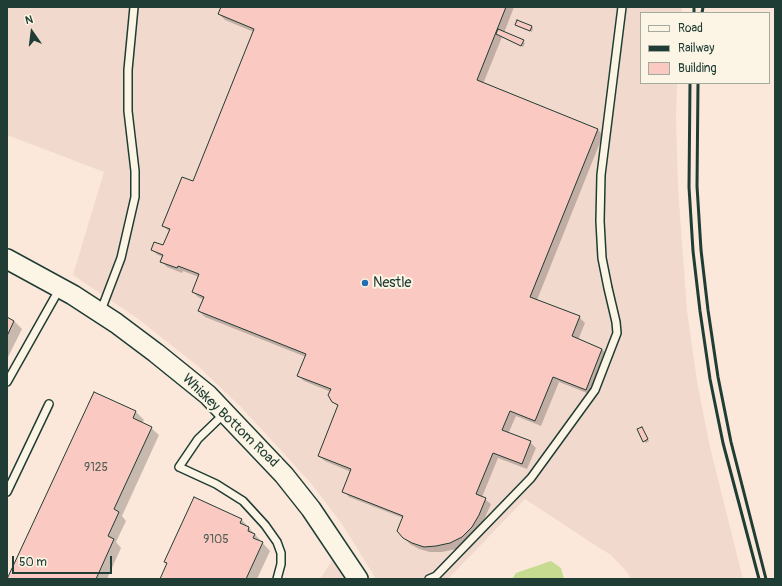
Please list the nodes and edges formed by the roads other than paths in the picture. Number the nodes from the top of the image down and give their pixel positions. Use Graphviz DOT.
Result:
graph roads {
  1 [pos="134,7"];
  2 [pos="622,7"];
  3 [pos="7,259"];
  4 [pos="60,288"];
  5 [pos="100,313"];
  6 [pos="7,382"];
  7 [pos="49,404"];
  8 [pos="225,413"];
  9 [pos="7,492"];
  10 [pos="277,579"];
  11 [pos="358,579"];
  12 [pos="429,579"];
  1 -- 5 [label="lane"];
  2 -- 12 [label="lane"];
  3 -- 4 [label="street, Whiskey Bottom Road"];
  4 -- 5 [label="street, Whiskey Bottom Road"];
  4 -- 6 [label="lane"];
  5 -- 8 [label="street, Whiskey Bottom Road"];
  7 -- 9 [label="lane"];
  8 -- 10 [label="lane"];
  8 -- 11 [label="street, Whiskey Bottom Road"];
}
